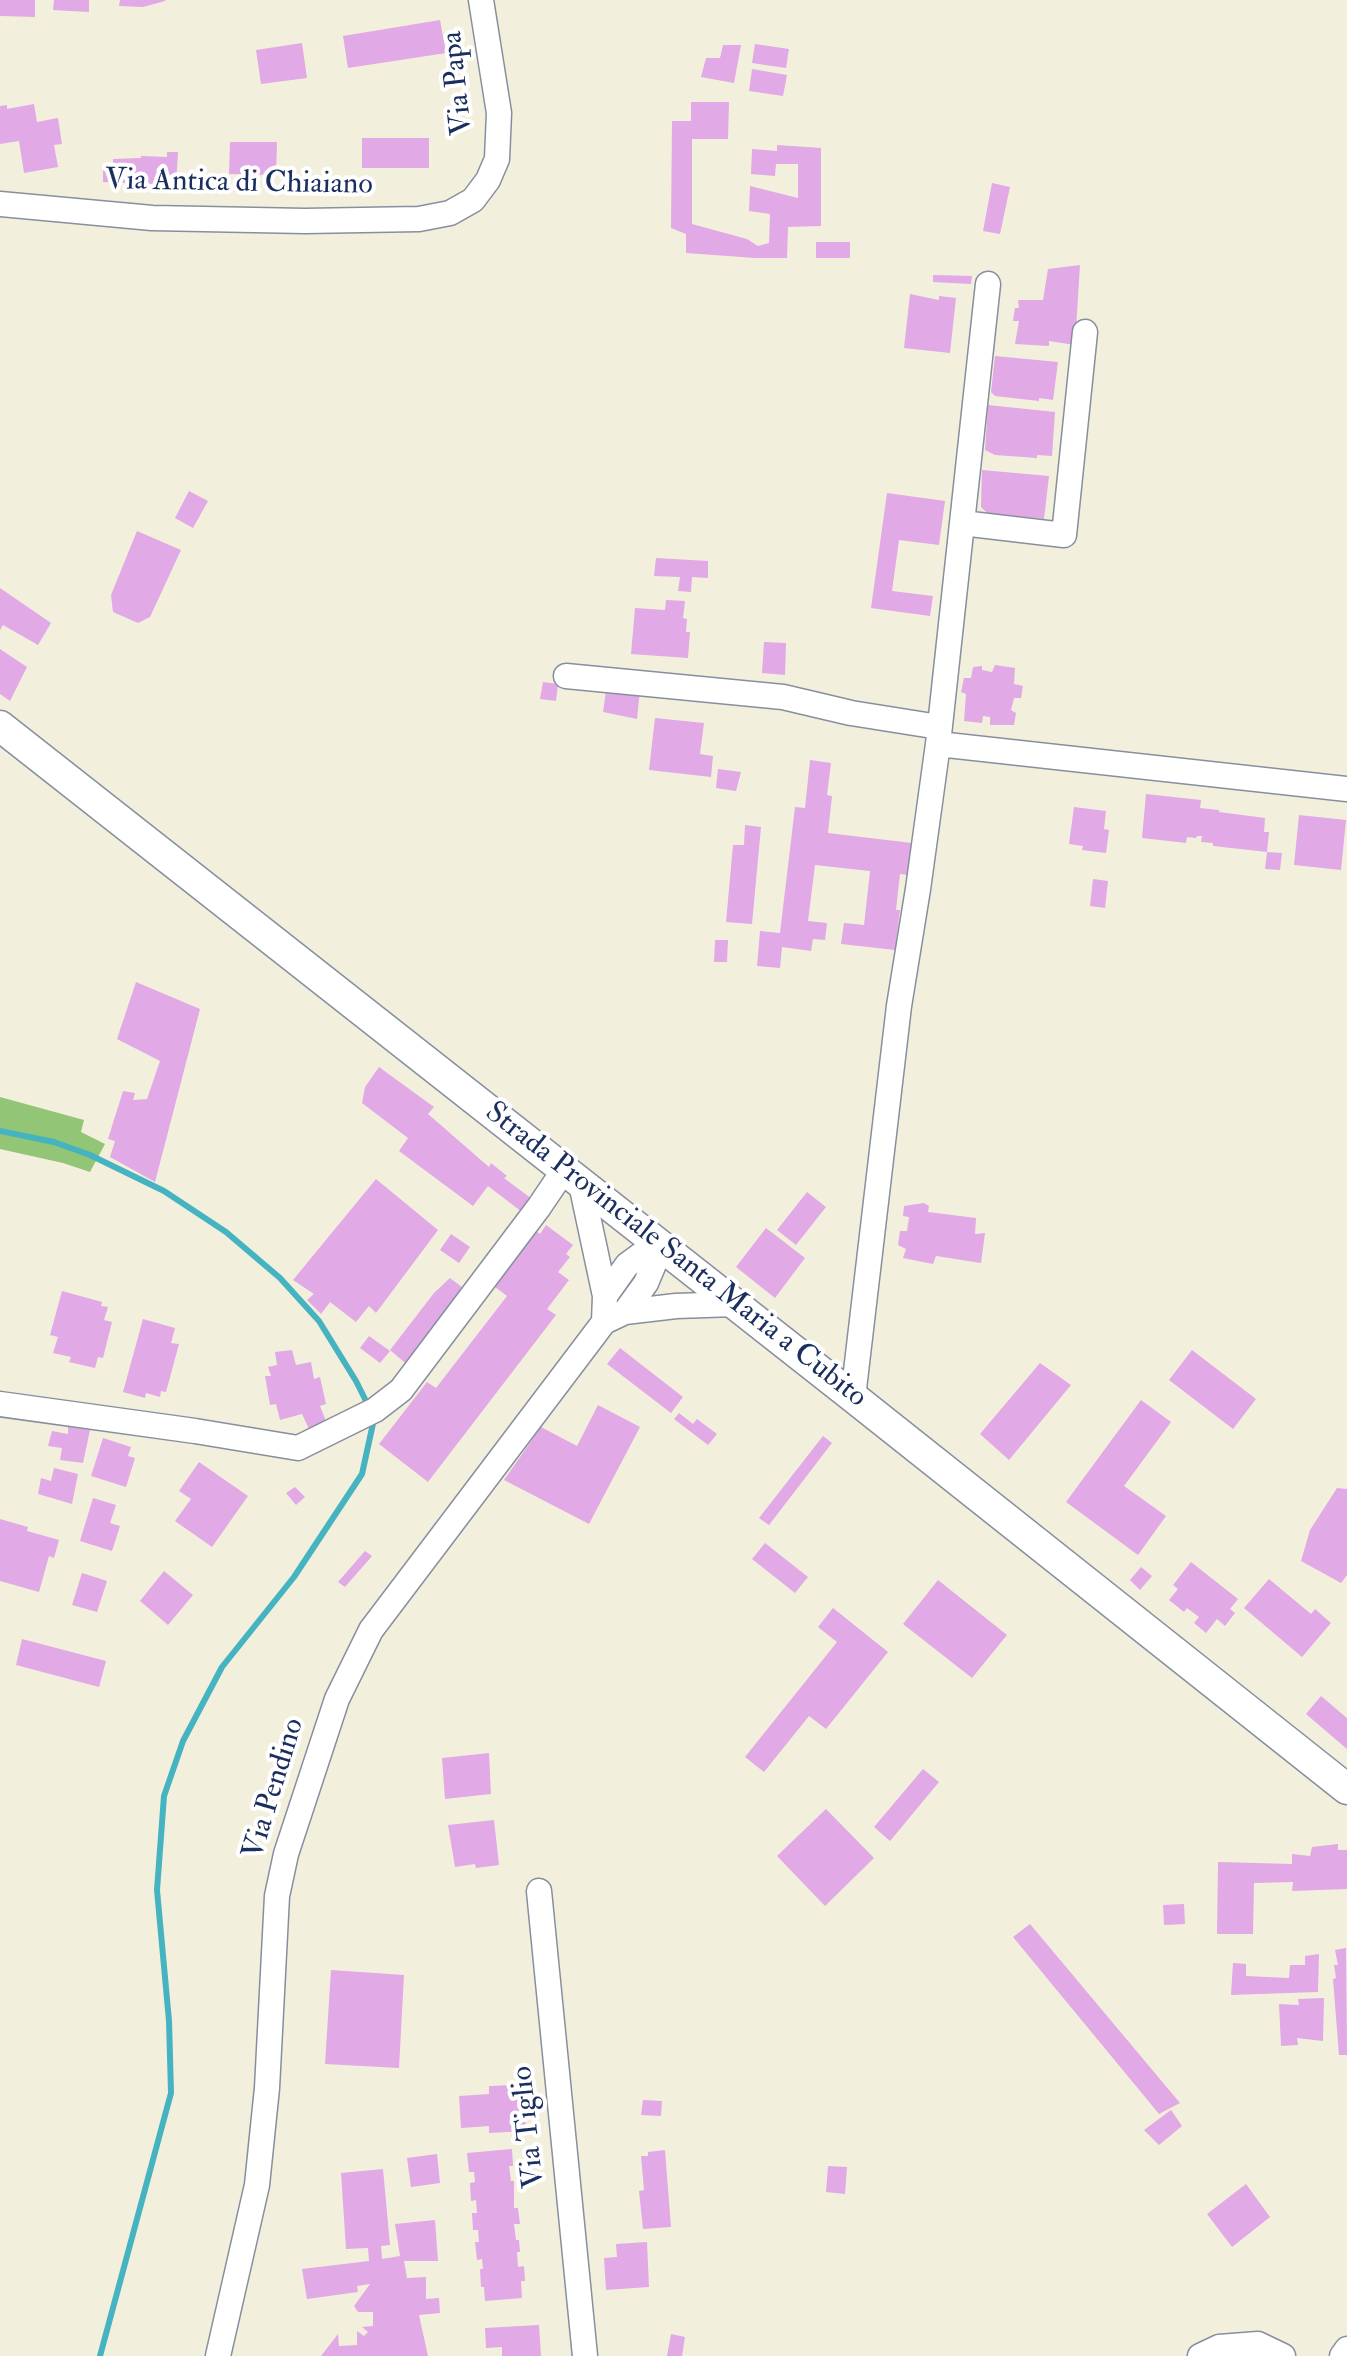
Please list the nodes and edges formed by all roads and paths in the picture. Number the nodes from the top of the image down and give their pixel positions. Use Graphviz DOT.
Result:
graph roads {
  1 [pos="481,0"];
  2 [pos="473,200"];
  3 [pos="0,204"];
  4 [pos="988,284"];
  5 [pos="1085,332"];
  6 [pos="962,523"];
  7 [pos="566,676"];
  8 [pos="0,726"];
  9 [pos="938,735"];
  10 [pos="1347,789"];
  11 [pos="573,1177"];
  12 [pos="657,1243"];
  13 [pos="605,1296"];
  14 [pos="735,1304"];
  15 [pos="614,1317"];
  16 [pos="853,1397"];
  17 [pos="0,1404"];
  18 [pos="1347,1789"];
  19 [pos="539,1891"];
  20 [pos="1347,2349"];
  21 [pos="218,2356"];
  22 [pos="585,2356"];
  23 [pos="1200,2356"];
  24 [pos="1283,2356"];
  25 [pos="1342,2356"];
  1 -- 2 [label="street, Via Papa"];
  2 -- 3 [label="street, Via Antica di Chiaiano"];
  4 -- 6 [label="street"];
  5 -- 6 [label="street"];
  6 -- 9 [label="street"];
  7 -- 9 [label="street"];
  8 -- 11 [label="main road, Strada Provinciale Santa Maria a Cubito"];
  9 -- 10 [label="street"];
  9 -- 16 [label="street"];
  11 -- 12 [label="main road, Strada Provinciale Santa Maria a Cubito"];
  11 -- 13 [label="street"];
  11 -- 17 [label="street"];
  12 -- 13 [label="street"];
  12 -- 14 [label="main road, Strada Provinciale Santa Maria a Cubito"];
  12 -- 15 [label="street, Via Pendino"];
  13 -- 15 [label="street"];
  14 -- 15 [label="street"];
  14 -- 16 [label="main road, Strada Provinciale Santa Maria a Cubito"];
  15 -- 21 [label="street, Via Pendino"];
  16 -- 18 [label="main road, Strada Provinciale Santa Maria a Cubito"];
  19 -- 22 [label="street, Via Tiglio"];
  20 -- 25 [label="street"];
  23 -- 24 [label="street"];
}
